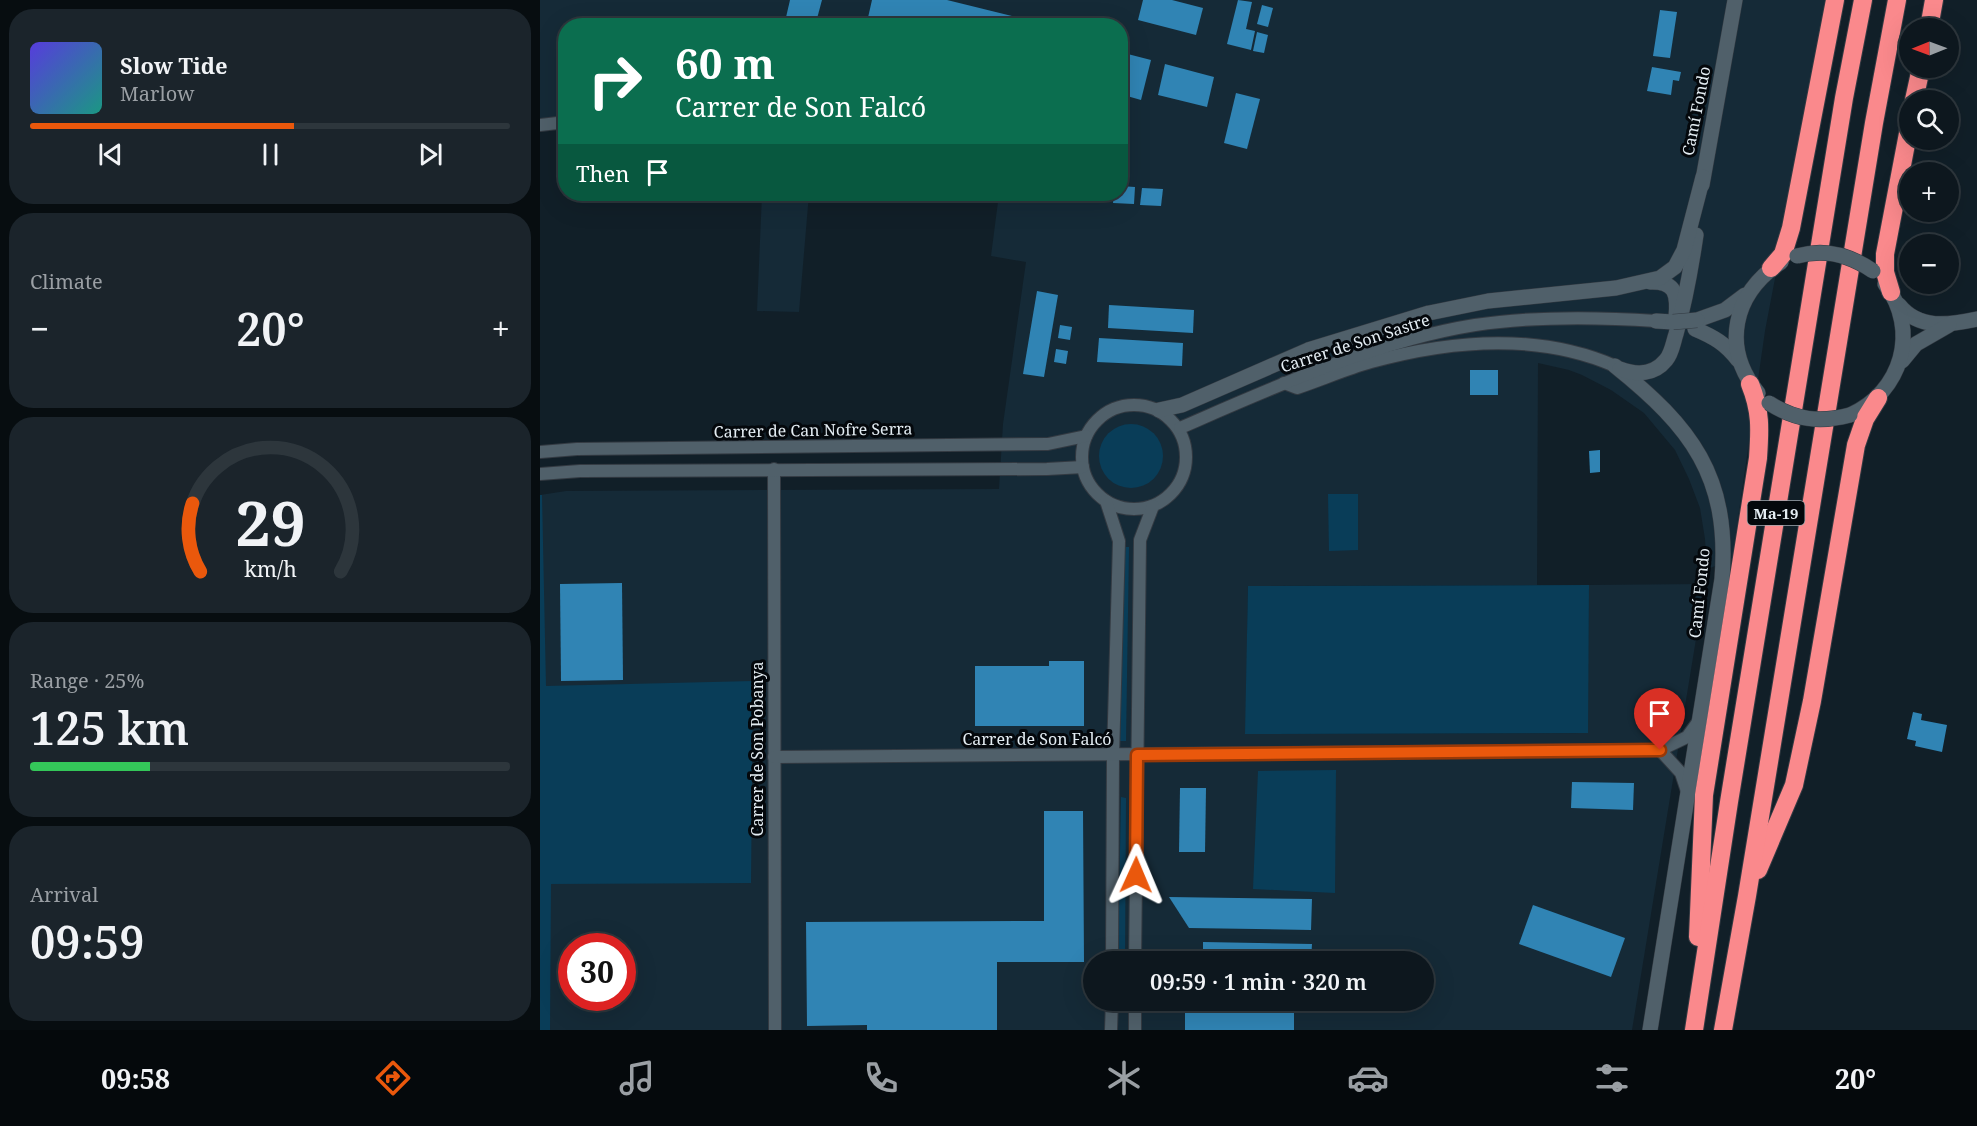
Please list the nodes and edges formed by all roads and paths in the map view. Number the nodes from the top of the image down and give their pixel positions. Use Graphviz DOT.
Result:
graph roads {
  1 [pos="1735,0"];
  2 [pos="1835,0"];
  3 [pos="1863,0"];
  4 [pos="1897,0"];
  5 [pos="1934,0"];
  6 [pos="1931,18"];
  7 [pos="558,123"];
  8 [pos="540,125"];
  9 [pos="1905,150"];
  10 [pos="1702,177"];
  11 [pos="1771,268"];
  12 [pos="1650,282"];
  13 [pos="1748,294"];
  14 [pos="1894,296"];
  15 [pos="1977,319"];
  16 [pos="1656,321"];
  17 [pos="1696,324"];
  18 [pos="1950,325"];
  19 [pos="1674,330"];
  20 [pos="1741,363"];
  21 [pos="1615,366"];
  22 [pos="1899,366"];
  23 [pos="1284,383"];
  24 [pos="1750,384"];
  25 [pos="1878,398"];
  26 [pos="1159,410"];
  27 [pos="1179,428"];
  28 [pos="1086,436"];
  29 [pos="540,452"];
  30 [pos="1083,468"];
  31 [pos="774,469"];
  32 [pos="540,474"];
  33 [pos="1106,501"];
  34 [pos="1153,506"];
  35 [pos="1701,715"];
  36 [pos="1660,750"];
  37 [pos="1137,755"];
  38 [pos="1113,756"];
  39 [pos="774,757"];
  40 [pos="1687,797"];
  41 [pos="1747,896"];
  42 [pos="1112,951"];
  43 [pos="1136,951"];
  44 [pos="1112,1011"];
  45 [pos="1135,1011"];
  46 [pos="1694,1028"];
  47 [pos="775,1030"];
  48 [pos="1111,1030"];
  49 [pos="1135,1030"];
  50 [pos="1650,1030"];
  51 [pos="1723,1030"];
  1 -- 10 [label="street, Camí Fondo"];
  2 -- 11 [label="highway"];
  3 -- 46 [label="highway, Ma-19"];
  4 -- 41 [label="highway, Ma-19"];
  5 -- 6 [label="highway"];
  7 -- 8 [label="street"];
  9 -- 14 [label="highway"];
  10 -- 12 [label="street"];
  10 -- 19 [label="street, Camí Fondo"];
  11 -- 13 [label="street"];
  11 -- 14 [label="street, bridge"];
  12 -- 19 [label="street"];
  12 -- 26 [label="street"];
  13 -- 17 [label="street"];
  13 -- 20 [label="street"];
  14 -- 18 [label="street"];
  14 -- 22 [label="street"];
  15 -- 18 [label="street"];
  16 -- 19 [label="street"];
  16 -- 23 [label="street, Carrer de Son Sastre"];
  17 -- 19 [label="street, bridge"];
  17 -- 20 [label="street"];
  18 -- 22 [label="street"];
  19 -- 21 [label="street, Camí Fondo"];
  20 -- 24 [label="street"];
  21 -- 23 [label="street"];
  21 -- 35 [label="street, Camí Fondo"];
  22 -- 25 [label="street"];
  23 -- 27 [label="street, Carrer de Son Sastre"];
  24 -- 25 [label="street, bridge"];
  24 -- 46 [label="highway"];
  25 -- 41 [label="highway"];
  26 -- 27 [label="street"];
  26 -- 28 [label="street"];
  27 -- 34 [label="street"];
  28 -- 29 [label="street, Carrer de Can Nofre Serra"];
  28 -- 30 [label="street"];
  30 -- 31 [label="street"];
  30 -- 33 [label="street"];
  31 -- 32 [label="street"];
  31 -- 39 [label="street, Carrer de Son Pobanya"];
  33 -- 34 [label="street"];
  33 -- 38 [label="street"];
  34 -- 37 [label="street"];
  35 -- 36 [label="street"];
  35 -- 40 [label="street, Camí Fondo"];
  36 -- 37 [label="street, Carrer de Son Falcó"];
  36 -- 40 [label="street"];
  37 -- 38 [label="street, Carrer de Son Falcó"];
  37 -- 43 [label="street"];
  38 -- 39 [label="street, Carrer de Son Falcó"];
  38 -- 42 [label="street"];
  39 -- 47 [label="street, Carrer de Son Pobanya"];
  40 -- 50 [label="street, Camí Fondo"];
  41 -- 51 [label="highway, Ma-19"];
  44 -- 48 [label="street"];
  45 -- 49 [label="street"];
}
